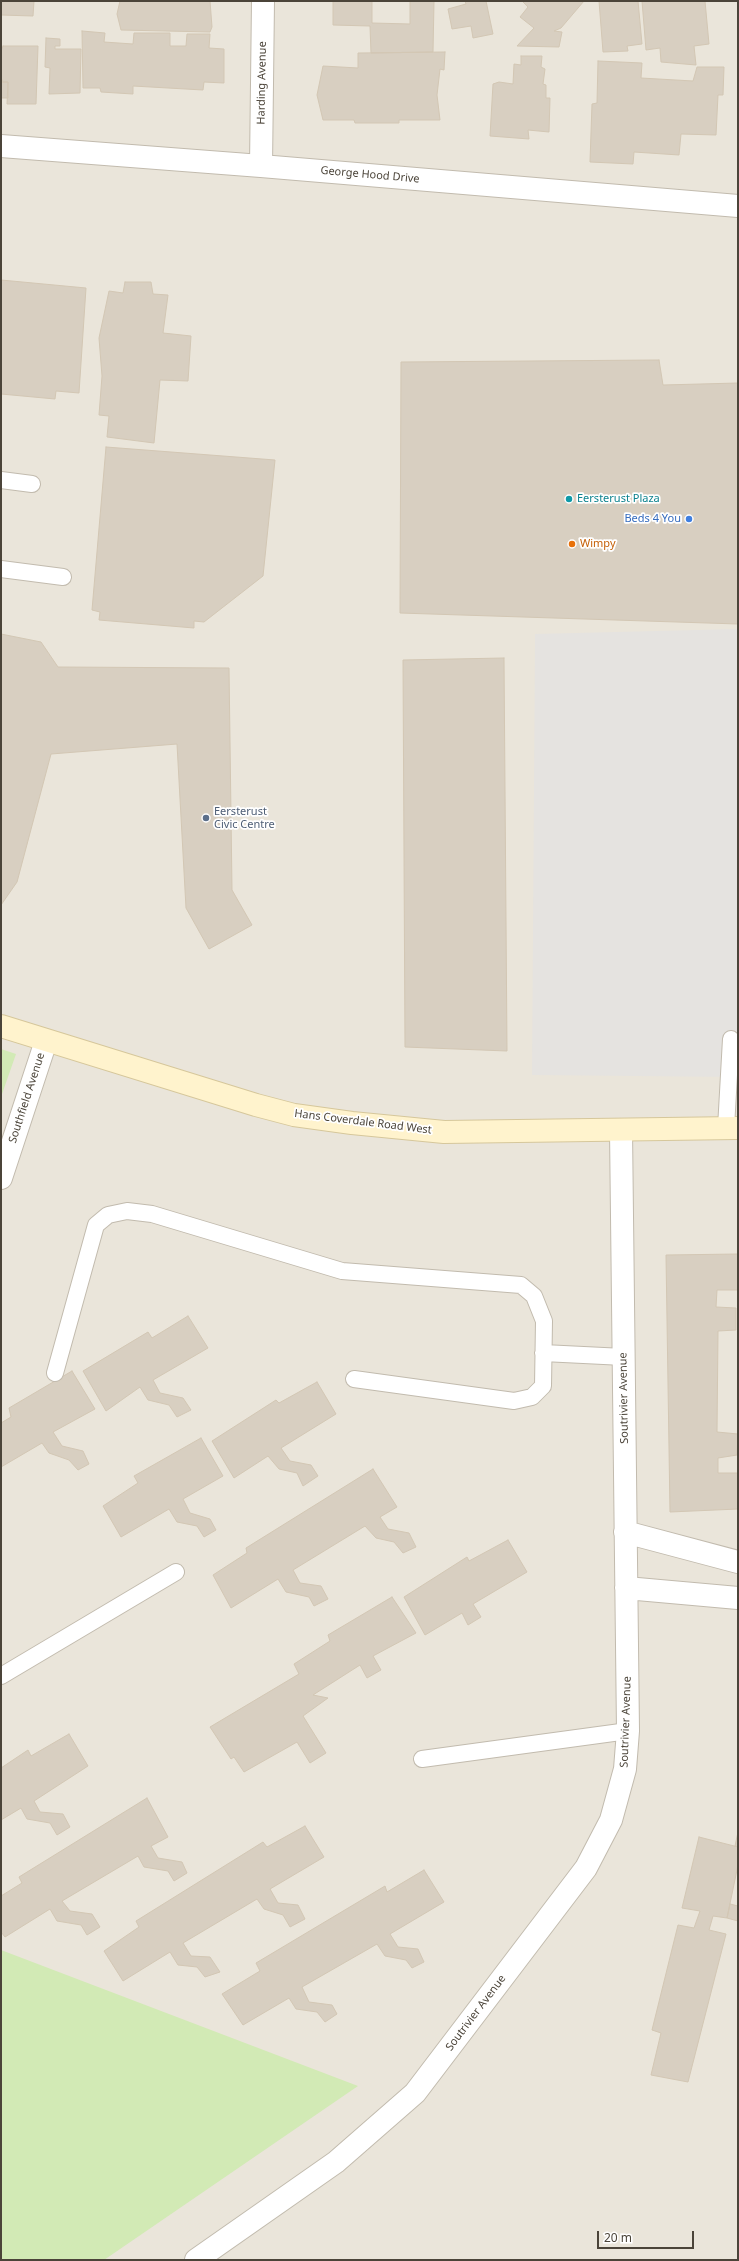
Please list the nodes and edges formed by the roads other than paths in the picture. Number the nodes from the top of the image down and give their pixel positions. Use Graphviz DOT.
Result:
graph roads {
  1 [pos="263,1"];
  2 [pos="1,146"];
  3 [pos="261,166"];
  4 [pos="738,206"];
  5 [pos="1,480"];
  6 [pos="32,484"];
  7 [pos="1,569"];
  8 [pos="63,577"];
  9 [pos="1,1026"];
  10 [pos="731,1039"];
  11 [pos="46,1041"];
  12 [pos="732,1128"];
  13 [pos="621,1130"];
  14 [pos="1,1178"];
  15 [pos="543,1353"];
  16 [pos="624,1357"];
  17 [pos="55,1373"];
  18 [pos="354,1379"];
  19 [pos="625,1532"];
  20 [pos="738,1562"];
  21 [pos="176,1572"];
  22 [pos="626,1588"];
  23 [pos="738,1598"];
  24 [pos="1,1676"];
  25 [pos="628,1731"];
  26 [pos="422,1759"];
  27 [pos="196,2260"];
  1 -- 3 [label="street, Harding Avenue"];
  2 -- 3 [label="street, George Hood Drive"];
  3 -- 4 [label="street, George Hood Drive"];
  5 -- 6 [label="lane"];
  7 -- 8 [label="lane"];
  9 -- 11 [label="street, Hans Coverdale Road West"];
  10 -- 12 [label="lane"];
  11 -- 13 [label="street, Hans Coverdale Road West"];
  11 -- 14 [label="street, Southfield Avenue"];
  12 -- 13 [label="street, Hans Coverdale Road West"];
  13 -- 16 [label="street, Soutrivier Avenue"];
  15 -- 16 [label="lane"];
  15 -- 17 [label="lane"];
  15 -- 18 [label="lane"];
  16 -- 19 [label="street, Soutrivier Avenue"];
  19 -- 20 [label="street"];
  19 -- 22 [label="street, Soutrivier Avenue"];
  21 -- 24 [label="lane"];
  22 -- 23 [label="street"];
  22 -- 25 [label="street, Soutrivier Avenue"];
  25 -- 26 [label="lane"];
  25 -- 27 [label="street, Soutrivier Avenue"];
}
